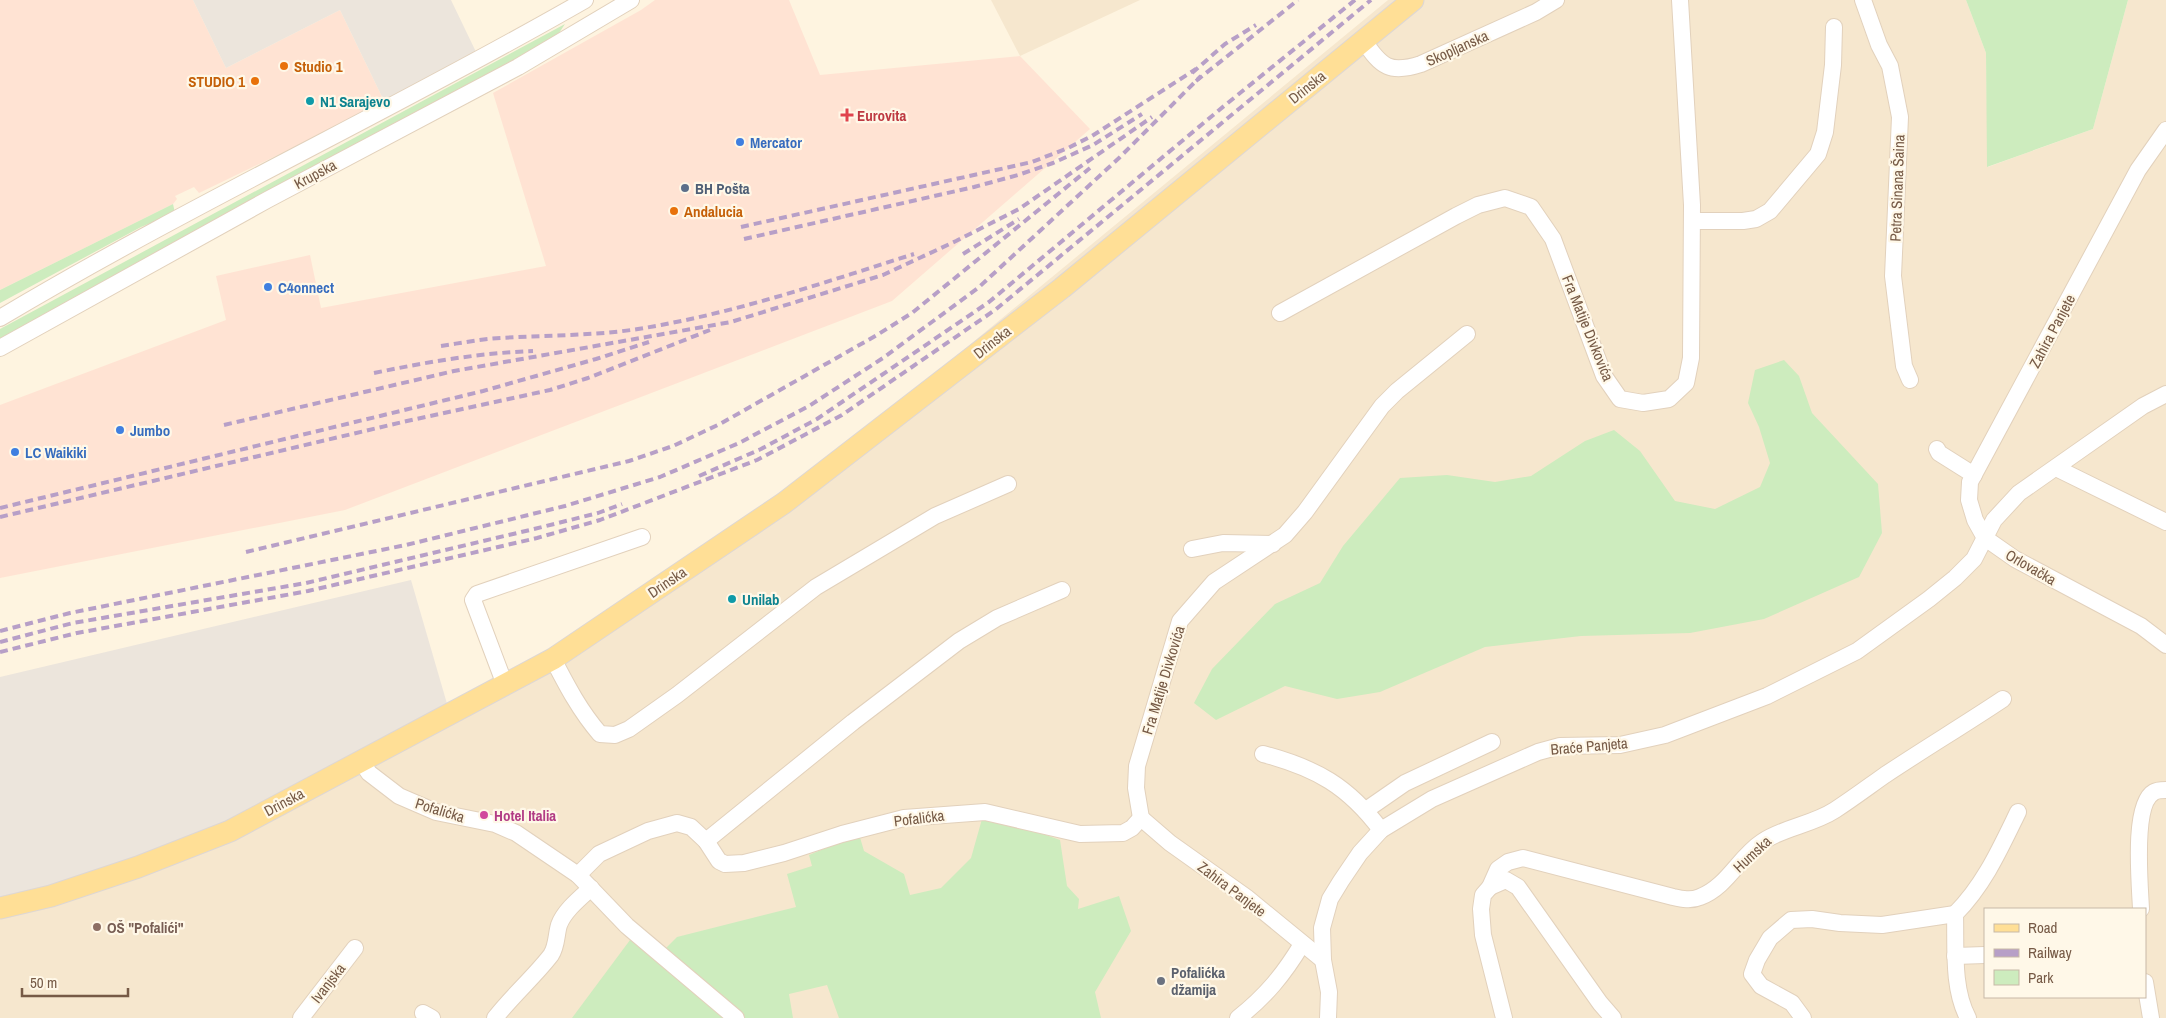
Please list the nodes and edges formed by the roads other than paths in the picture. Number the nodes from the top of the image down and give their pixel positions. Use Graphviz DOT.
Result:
graph roads {
  1 [pos="584,0"];
  2 [pos="631,0"];
  3 [pos="1413,0"];
  4 [pos="1556,0"];
  5 [pos="1680,0"];
  6 [pos="1863,0"];
  7 [pos="1834,27"];
  8 [pos="1364,41"];
  9 [pos="2166,130"];
  10 [pos="1692,222"];
  11 [pos="1280,313"];
  12 [pos="0,318"];
  13 [pos="1467,334"];
  14 [pos="0,348"];
  15 [pos="1910,380"];
  16 [pos="2165,396"];
  17 [pos="1937,449"];
  18 [pos="2056,468"];
  19 [pos="1974,475"];
  20 [pos="1008,484"];
  21 [pos="2166,522"];
  22 [pos="642,537"];
  23 [pos="1985,538"];
  24 [pos="1273,544"];
  25 [pos="1192,549"];
  26 [pos="1062,590"];
  27 [pos="2166,645"];
  28 [pos="553,659"];
  29 [pos="505,685"];
  30 [pos="2003,699"];
  31 [pos="1492,742"];
  32 [pos="1263,754"];
  33 [pos="361,761"];
  34 [pos="2166,790"];
  35 [pos="1366,810"];
  36 [pos="2018,812"];
  37 [pos="1141,818"];
  38 [pos="1381,830"];
  39 [pos="706,841"];
  40 [pos="578,875"];
  41 [pos="1490,887"];
  42 [pos="591,888"];
  43 [pos="0,908"];
  44 [pos="2141,908"];
  45 [pos="1955,914"];
  46 [pos="1302,944"];
  47 [pos="355,948"];
  48 [pos="1984,955"];
  49 [pos="1955,956"];
  50 [pos="1323,960"];
  51 [pos="2146,988"];
  52 [pos="301,1018"];
  53 [pos="495,1018"];
  54 [pos="736,1018"];
  55 [pos="1238,1018"];
  56 [pos="1328,1018"];
  57 [pos="1504,1018"];
  58 [pos="1613,1018"];
  59 [pos="1803,1018"];
  60 [pos="1968,1018"];
  61 [pos="2151,1018"];
  1 -- 12 [label="street, Krupska"];
  2 -- 14 [label="street, Krupska"];
  3 -- 8 [label="main road, Drinska"];
  4 -- 8 [label="street, Skopljanska"];
  5 -- 10 [label="street, Fra Matije Divkovića"];
  6 -- 15 [label="street, Petra Sinana Šaina"];
  7 -- 10 [label="street"];
  8 -- 28 [label="main road, Drinska"];
  9 -- 19 [label="street, Zahira Panjete"];
  10 -- 11 [label="street, Fra Matije Divkovića"];
  13 -- 24 [label="street, Fra Matije Divkovića"];
  16 -- 18 [label="street"];
  17 -- 19 [label="street"];
  18 -- 21 [label="street"];
  18 -- 23 [label="street"];
  19 -- 23 [label="street, Zahira Panjete"];
  20 -- 28 [label="street"];
  22 -- 29 [label="street"];
  23 -- 27 [label="street, Orlovačka"];
  23 -- 38 [label="street, Braće Panjeta"];
  24 -- 25 [label="street"];
  24 -- 37 [label="street, Fra Matije Divkovića"];
  26 -- 39 [label="street"];
  28 -- 29 [label="main road, Drinska"];
  29 -- 33 [label="main road, Drinska"];
  30 -- 41 [label="street, Humska"];
  31 -- 35 [label="street"];
  32 -- 35 [label="street"];
  33 -- 40 [label="street, Pofalićka"];
  33 -- 43 [label="main road, Drinska"];
  34 -- 44 [label="street"];
  35 -- 38 [label="street"];
  36 -- 45 [label="street"];
  37 -- 39 [label="street, Pofalićka"];
  37 -- 46 [label="street, Zahira Panjete"];
  38 -- 50 [label="street"];
  39 -- 40 [label="street, Pofalićka"];
  40 -- 42 [label="street, Pofalićka"];
  41 -- 57 [label="street, Humska"];
  41 -- 58 [label="street"];
  42 -- 53 [label="street"];
  42 -- 54 [label="street, Pofalićka"];
  45 -- 49 [label="street"];
  45 -- 59 [label="street"];
  46 -- 50 [label="street, Zahira Panjete"];
  46 -- 55 [label="street"];
  47 -- 52 [label="street, Ivanjska"];
  48 -- 49 [label="street"];
  49 -- 60 [label="street"];
  50 -- 56 [label="street"];
  51 -- 61 [label="street"];
}
